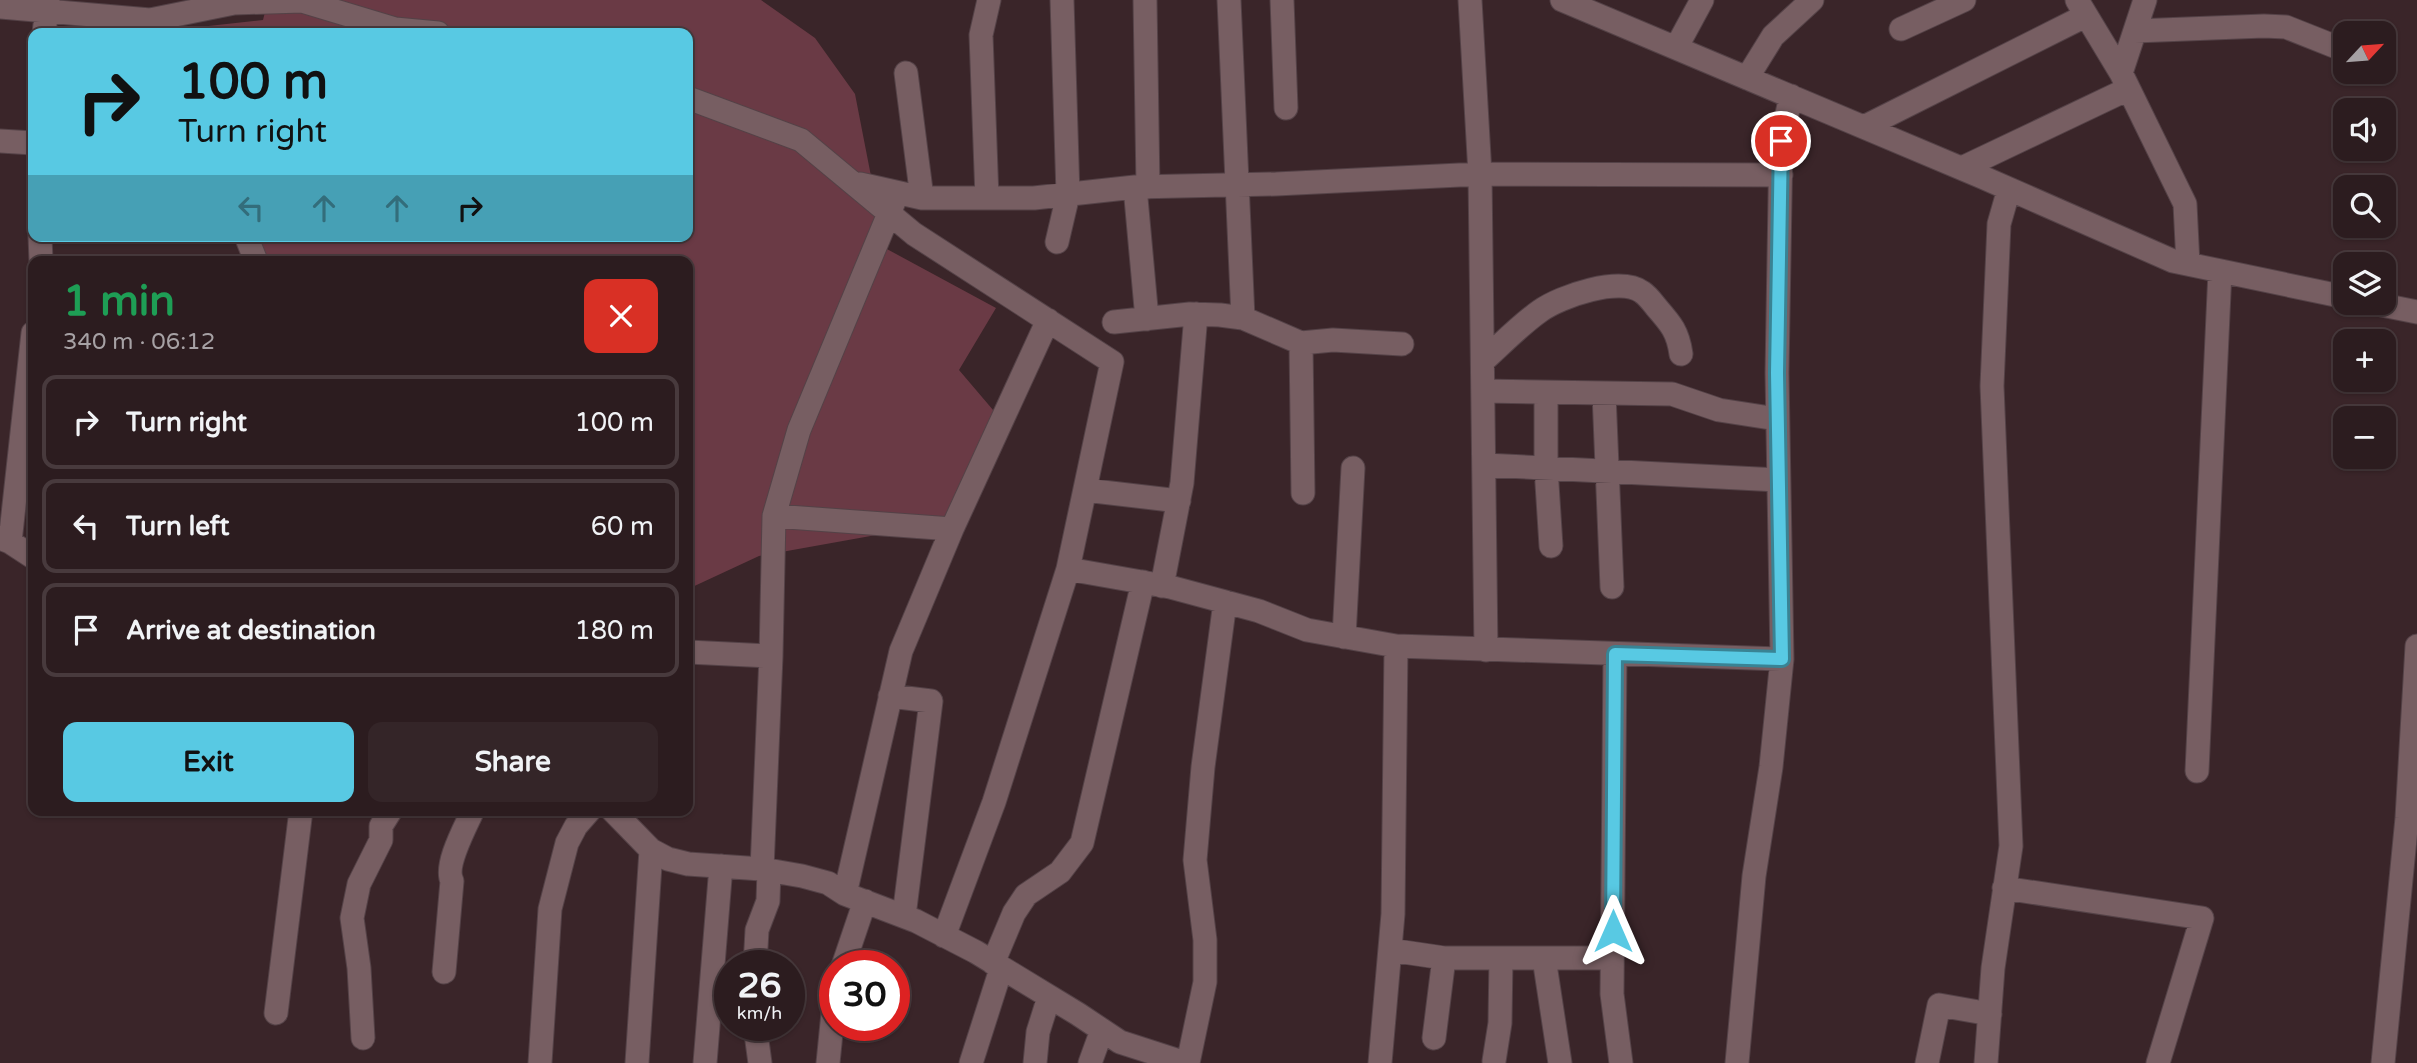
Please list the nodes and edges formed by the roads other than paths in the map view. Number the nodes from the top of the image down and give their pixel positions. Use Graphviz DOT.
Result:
graph roads {
  1 [pos="989,0"];
  2 [pos="1062,0"];
  3 [pos="1145,0"];
  4 [pos="1229,0"];
  5 [pos="1282,0"];
  6 [pos="1470,0"];
  7 [pos="1562,0"];
  8 [pos="1703,0"];
  9 [pos="1812,0"];
  10 [pos="1965,0"];
  11 [pos="2145,0"];
  12 [pos="303,1"];
  13 [pos="0,7"];
  14 [pos="2081,8"];
  15 [pos="46,15"];
  16 [pos="152,18"];
  17 [pos="392,28"];
  18 [pos="1901,29"];
  19 [pos="2135,31"];
  20 [pos="2333,46"];
  21 [pos="1676,48"];
  22 [pos="906,74"];
  23 [pos="1747,78"];
  24 [pos="2124,81"];
  25 [pos="1791,96"];
  26 [pos="693,100"];
  27 [pos="1286,108"];
  28 [pos="1864,127"];
  29 [pos="0,141"];
  30 [pos="28,143"];
  31 [pos="1962,168"];
  32 [pos="1480,174"];
  33 [pos="1781,175"];
  34 [pos="1239,185"];
  35 [pos="1142,187"];
  36 [pos="2009,188"];
  37 [pos="1068,195"];
  38 [pos="922,198"];
  39 [pos="987,198"];
  40 [pos="893,203"];
  41 [pos="1057,242"];
  42 [pos="2188,264"];
  43 [pos="2220,271"];
  44 [pos="2333,295"];
  45 [pos="2396,308"];
  46 [pos="2417,312"];
  47 [pos="1196,314"];
  48 [pos="1243,318"];
  49 [pos="1147,319"];
  50 [pos="1048,320"];
  51 [pos="1114,322"];
  52 [pos="1301,343"];
  53 [pos="1402,344"];
  54 [pos="1681,354"];
  55 [pos="1483,360"];
  56 [pos="28,370"];
  57 [pos="1484,391"];
  58 [pos="1546,393"];
  59 [pos="1604,394"];
  60 [pos="1777,419"];
  61 [pos="1485,465"];
  62 [pos="1353,468"];
  63 [pos="1546,468"];
  64 [pos="1607,471"];
  65 [pos="1779,480"];
  66 [pos="1085,490"];
  67 [pos="1303,493"];
  68 [pos="1179,501"];
  69 [pos="774,516"];
  70 [pos="952,529"];
  71 [pos="5,540"];
  72 [pos="1551,547"];
  73 [pos="28,554"];
  74 [pos="1068,569"];
  75 [pos="1153,584"];
  76 [pos="1612,587"];
  77 [pos="1225,602"];
  78 [pos="1344,637"];
  79 [pos="1396,646"];
  80 [pos="2417,646"];
  81 [pos="1486,650"];
  82 [pos="693,652"];
  83 [pos="1615,654"];
  84 [pos="771,656"];
  85 [pos="1782,659"];
  86 [pos="890,696"];
  87 [pos="2197,771"];
  88 [pos="300,816"];
  89 [pos="387,816"];
  90 [pos="470,816"];
  91 [pos="585,816"];
  92 [pos="618,816"];
  93 [pos="652,850"];
  94 [pos="721,866"];
  95 [pos="765,870"];
  96 [pos="2004,888"];
  97 [pos="855,897"];
  98 [pos="904,916"];
  99 [pos="944,936"];
  100 [pos="2406,939"];
  101 [pos="756,950"];
  102 [pos="846,950"];
  103 [pos="1390,950"];
  104 [pos="1444,958"];
  105 [pos="1501,958"];
  106 [pos="1544,958"];
  107 [pos="1612,958"];
  108 [pos="997,966"];
  109 [pos="444,972"];
  110 [pos="1049,998"];
  111 [pos="276,1013"];
  112 [pos="1990,1014"];
  113 [pos="1102,1030"];
  114 [pos="363,1038"];
  115 [pos="1434,1038"];
  116 [pos="757,1041"];
  117 [pos="830,1041"];
  118 [pos="1494,1060"];
  119 [pos="540,1063"];
  120 [pos="637,1063"];
  121 [pos="705,1063"];
  122 [pos="760,1063"];
  123 [pos="828,1063"];
  124 [pos="971,1063"];
  125 [pos="1035,1063"];
  126 [pos="1090,1063"];
  127 [pos="1183,1063"];
  128 [pos="1380,1063"];
  129 [pos="1560,1063"];
  130 [pos="1621,1063"];
  131 [pos="1737,1063"];
  132 [pos="1927,1063"];
  133 [pos="1986,1063"];
  134 [pos="2158,1063"];
  135 [pos="2383,1063"];
  1 -- 39 [label="street"];
  2 -- 37 [label="street"];
  3 -- 35 [label="street"];
  4 -- 34 [label="street"];
  5 -- 27 [label="street"];
  6 -- 32 [label="street"];
  7 -- 21 [label="street"];
  8 -- 21 [label="street"];
  9 -- 23 [label="street"];
  10 -- 18 [label="street"];
  11 -- 19 [label="street"];
  12 -- 16 [label="street"];
  12 -- 17 [label="street"];
  13 -- 15 [label="street"];
  14 -- 24 [label="street"];
  14 -- 28 [label="street"];
  15 -- 16 [label="street"];
  19 -- 20 [label="street"];
  19 -- 24 [label="street"];
  21 -- 23 [label="street"];
  22 -- 38 [label="street"];
  23 -- 25 [label="street"];
  24 -- 31 [label="street"];
  24 -- 42 [label="street"];
  25 -- 28 [label="street"];
  25 -- 33 [label="street"];
  26 -- 40 [label="street"];
  28 -- 31 [label="street"];
  29 -- 30 [label="street"];
  31 -- 36 [label="street"];
  32 -- 33 [label="street"];
  32 -- 34 [label="street"];
  32 -- 55 [label="street"];
  33 -- 60 [label="street"];
  34 -- 35 [label="street"];
  34 -- 48 [label="street"];
  35 -- 37 [label="street"];
  35 -- 49 [label="street"];
  36 -- 42 [label="street"];
  36 -- 96 [label="street"];
  37 -- 39 [label="street"];
  37 -- 41 [label="street"];
  38 -- 39 [label="street"];
  38 -- 40 [label="street"];
  40 -- 50 [label="street"];
  40 -- 69 [label="street"];
  42 -- 43 [label="street"];
  43 -- 44 [label="street"];
  43 -- 87 [label="street"];
  45 -- 46 [label="street"];
  47 -- 48 [label="street"];
  47 -- 49 [label="street"];
  47 -- 68 [label="street"];
  48 -- 52 [label="street"];
  49 -- 51 [label="street"];
  50 -- 66 [label="street"];
  50 -- 70 [label="street"];
  52 -- 53 [label="street"];
  52 -- 67 [label="street"];
  54 -- 55 [label="street"];
  55 -- 57 [label="street"];
  56 -- 71 [label="street"];
  57 -- 58 [label="street"];
  57 -- 61 [label="street"];
  58 -- 59 [label="street"];
  58 -- 63 [label="street"];
  59 -- 60 [label="street"];
  59 -- 64 [label="street"];
  60 -- 65 [label="street"];
  61 -- 63 [label="street"];
  61 -- 81 [label="street"];
  62 -- 78 [label="street"];
  63 -- 64 [label="street"];
  63 -- 72 [label="street"];
  64 -- 65 [label="street"];
  64 -- 76 [label="street"];
  65 -- 85 [label="street"];
  66 -- 68 [label="street"];
  66 -- 74 [label="street"];
  68 -- 75 [label="street"];
  69 -- 70 [label="street"];
  69 -- 84 [label="street"];
  70 -- 86 [label="street"];
  71 -- 73 [label="street"];
  74 -- 75 [label="street"];
  74 -- 99 [label="street"];
  75 -- 77 [label="street"];
  75 -- 108 [label="street"];
  77 -- 78 [label="street"];
  77 -- 127 [label="street"];
  78 -- 79 [label="street"];
  79 -- 81 [label="street"];
  79 -- 103 [label="street"];
  80 -- 100 [label="street"];
  81 -- 83 [label="street"];
  82 -- 84 [label="street"];
  83 -- 85 [label="street"];
  83 -- 107 [label="street"];
  84 -- 95 [label="street"];
  85 -- 131 [label="street"];
  86 -- 97 [label="street"];
  86 -- 98 [label="street"];
  88 -- 111 [label="street"];
  89 -- 114 [label="street"];
  90 -- 109 [label="street"];
  91 -- 119 [label="street"];
  92 -- 93 [label="street"];
  93 -- 94 [label="street"];
  93 -- 120 [label="street"];
  94 -- 95 [label="street"];
  94 -- 121 [label="street"];
  95 -- 97 [label="street"];
  95 -- 101 [label="street"];
  96 -- 112 [label="street"];
  96 -- 134 [label="street"];
  97 -- 98 [label="street"];
  97 -- 102 [label="street"];
  98 -- 99 [label="street"];
  99 -- 108 [label="street"];
  100 -- 135 [label="street"];
  103 -- 104 [label="street"];
  103 -- 128 [label="street"];
  104 -- 105 [label="street"];
  104 -- 115 [label="street"];
  105 -- 106 [label="street"];
  105 -- 118 [label="street"];
  106 -- 107 [label="street"];
  106 -- 129 [label="street"];
  107 -- 130 [label="street"];
  108 -- 110 [label="street"];
  108 -- 124 [label="street"];
  110 -- 113 [label="street"];
  110 -- 125 [label="street"];
  112 -- 132 [label="street"];
  112 -- 133 [label="street"];
  113 -- 126 [label="street"];
  113 -- 127 [label="street"];
  116 -- 122 [label="street"];
  117 -- 123 [label="street"];
}
